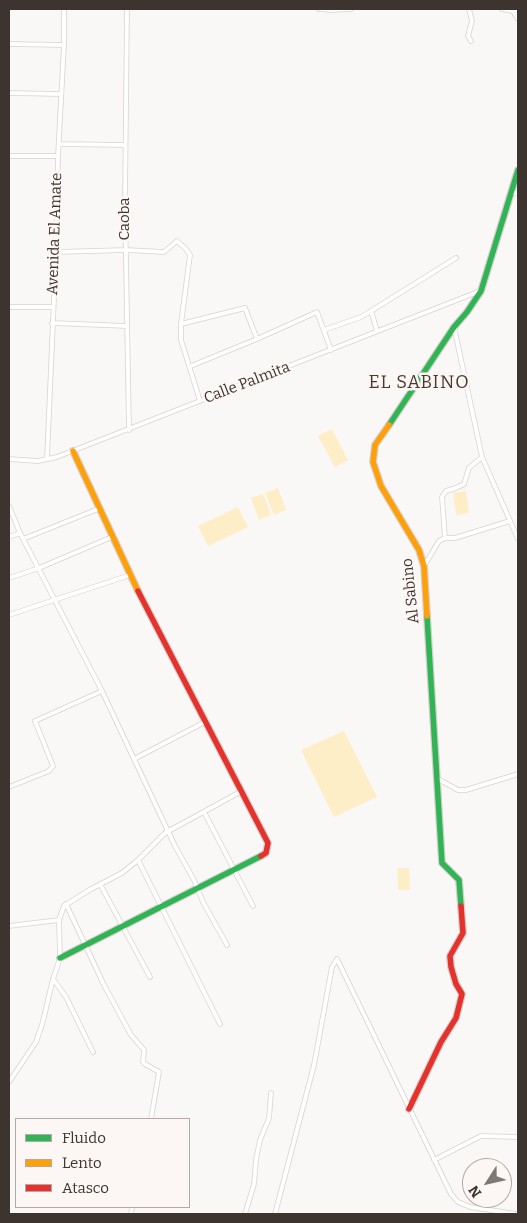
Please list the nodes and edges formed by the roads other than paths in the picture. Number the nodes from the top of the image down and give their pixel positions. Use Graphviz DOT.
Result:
graph roads {
  1 [pos="64,9"];
  2 [pos="127,9"];
  3 [pos="319,9"];
  4 [pos="351,9"];
  5 [pos="469,9"];
  6 [pos="502,9"];
  7 [pos="516,10"];
  8 [pos="518,19"];
  9 [pos="471,41"];
  10 [pos="9,44"];
  11 [pos="64,45"];
  12 [pos="9,93"];
  13 [pos="60,94"];
  14 [pos="59,144"];
  15 [pos="125,145"];
  16 [pos="9,156"];
  17 [pos="58,156"];
  18 [pos="518,170"];
  19 [pos="512,192"];
  20 [pos="518,194"];
  21 [pos="126,250"];
  22 [pos="56,252"];
  23 [pos="456,258"];
  24 [pos="481,291"];
  25 [pos="9,307"];
  26 [pos="52,307"];
  27 [pos="371,311"];
  28 [pos="52,323"];
  29 [pos="181,324"];
  30 [pos="127,326"];
  31 [pos="454,327"];
  32 [pos="324,330"];
  33 [pos="377,331"];
  34 [pos="257,339"];
  35 [pos="331,350"];
  36 [pos="190,366"];
  37 [pos="200,401"];
  38 [pos="130,430"];
  39 [pos="73,451"];
  40 [pos="482,457"];
  41 [pos="9,459"];
  42 [pos="47,459"];
  43 [pos="9,506"];
  44 [pos="98,509"];
  45 [pos="510,521"];
  46 [pos="20,533"];
  47 [pos="9,537"];
  48 [pos="112,537"];
  49 [pos="445,538"];
  50 [pos="24,539"];
  51 [pos="518,539"];
  52 [pos="424,566"];
  53 [pos="39,568"];
  54 [pos="130,575"];
  55 [pos="9,578"];
  56 [pos="55,599"];
  57 [pos="9,615"];
  58 [pos="102,691"];
  59 [pos="205,722"];
  60 [pos="134,759"];
  61 [pos="518,774"];
  62 [pos="438,780"];
  63 [pos="9,787"];
  64 [pos="240,792"];
  65 [pos="204,812"];
  66 [pos="169,831"];
  67 [pos="138,860"];
  68 [pos="232,870"];
  69 [pos="100,884"];
  70 [pos="197,888"];
  71 [pos="66,904"];
  72 [pos="161,906"];
  73 [pos="252,906"];
  74 [pos="58,920"];
  75 [pos="9,926"];
  76 [pos="122,926"];
  77 [pos="85,944"];
  78 [pos="227,945"];
  79 [pos="60,958"];
  80 [pos="150,978"];
  81 [pos="53,979"];
  82 [pos="220,1024"];
  83 [pos="93,1052"];
  84 [pos="9,1082"];
  85 [pos="271,1093"];
  86 [pos="409,1109"];
  87 [pos="152,1118"];
  88 [pos="518,1138"];
  89 [pos="434,1160"];
  90 [pos="246,1214"];
  91 [pos="275,1214"];
  92 [pos="516,1214"];
  1 -- 11 [label="street, Avenida El Amate"];
  2 -- 15 [label="street, Caoba"];
  3 -- 4 [label="street"];
  5 -- 9 [label="street"];
  6 -- 7 [label="street"];
  7 -- 8 [label="street"];
  10 -- 11 [label="street"];
  11 -- 13 [label="street, Avenida El Amate"];
  12 -- 13 [label="street"];
  13 -- 14 [label="street, Avenida El Amate"];
  14 -- 15 [label="street"];
  14 -- 17 [label="street, Avenida El Amate"];
  15 -- 21 [label="street, Caoba"];
  16 -- 17 [label="street"];
  17 -- 22 [label="street, Avenida El Amate"];
  18 -- 19 [label="street, Al Sabino"];
  19 -- 20 [label="street"];
  19 -- 24 [label="street, Al Sabino"];
  21 -- 22 [label="street"];
  21 -- 29 [label="street"];
  21 -- 30 [label="street, Caoba"];
  22 -- 26 [label="street, Avenida El Amate"];
  23 -- 27 [label="street"];
  24 -- 31 [label="street, Al Sabino"];
  24 -- 33 [label="street, Calle Palmita"];
  25 -- 26 [label="street"];
  26 -- 28 [label="street, Avenida El Amate"];
  27 -- 32 [label="street"];
  27 -- 33 [label="street"];
  28 -- 30 [label="street"];
  28 -- 42 [label="street, Avenida El Amate"];
  29 -- 34 [label="street"];
  29 -- 36 [label="street"];
  30 -- 38 [label="street, Caoba"];
  31 -- 40 [label="street"];
  31 -- 52 [label="street, Al Sabino"];
  32 -- 34 [label="street"];
  32 -- 35 [label="street"];
  33 -- 35 [label="street, Calle Palmita"];
  34 -- 36 [label="street"];
  35 -- 37 [label="street, Calle Palmita"];
  36 -- 37 [label="street"];
  37 -- 38 [label="street, Calle Palmita"];
  38 -- 39 [label="street, Calle Palmita"];
  39 -- 42 [label="street, Calle Palmita"];
  39 -- 44 [label="street"];
  40 -- 45 [label="street"];
  40 -- 49 [label="street"];
  41 -- 42 [label="street, Calle Palmita"];
  43 -- 46 [label="street"];
  44 -- 48 [label="street"];
  44 -- 50 [label="street"];
  45 -- 49 [label="street"];
  45 -- 51 [label="street"];
  46 -- 47 [label="street"];
  46 -- 50 [label="street"];
  48 -- 53 [label="street"];
  48 -- 54 [label="street"];
  49 -- 52 [label="street"];
  50 -- 53 [label="street"];
  52 -- 62 [label="street, Al Sabino"];
  53 -- 55 [label="street"];
  53 -- 56 [label="street"];
  54 -- 56 [label="street"];
  54 -- 59 [label="street"];
  56 -- 57 [label="street"];
  56 -- 58 [label="street"];
  58 -- 60 [label="street"];
  58 -- 63 [label="street"];
  59 -- 60 [label="street"];
  59 -- 64 [label="street"];
  60 -- 66 [label="street"];
  61 -- 62 [label="street"];
  62 -- 86 [label="street, Al Sabino"];
  64 -- 65 [label="street"];
  64 -- 68 [label="street"];
  65 -- 66 [label="street"];
  65 -- 68 [label="street"];
  66 -- 67 [label="street"];
  66 -- 70 [label="street"];
  67 -- 69 [label="street"];
  67 -- 72 [label="street"];
  68 -- 70 [label="street"];
  68 -- 73 [label="street"];
  69 -- 71 [label="street"];
  69 -- 76 [label="street"];
  70 -- 72 [label="street"];
  70 -- 78 [label="street"];
  71 -- 74 [label="street"];
  71 -- 77 [label="street"];
  72 -- 76 [label="street"];
  72 -- 82 [label="street"];
  74 -- 75 [label="street"];
  74 -- 79 [label="street"];
  76 -- 77 [label="street"];
  76 -- 80 [label="street"];
  77 -- 79 [label="street"];
  77 -- 87 [label="street"];
  79 -- 81 [label="street"];
  81 -- 83 [label="street"];
  81 -- 84 [label="street"];
  85 -- 90 [label="street"];
  86 -- 89 [label="street"];
  86 -- 91 [label="street"];
  88 -- 89 [label="street"];
  89 -- 92 [label="street"];
}
